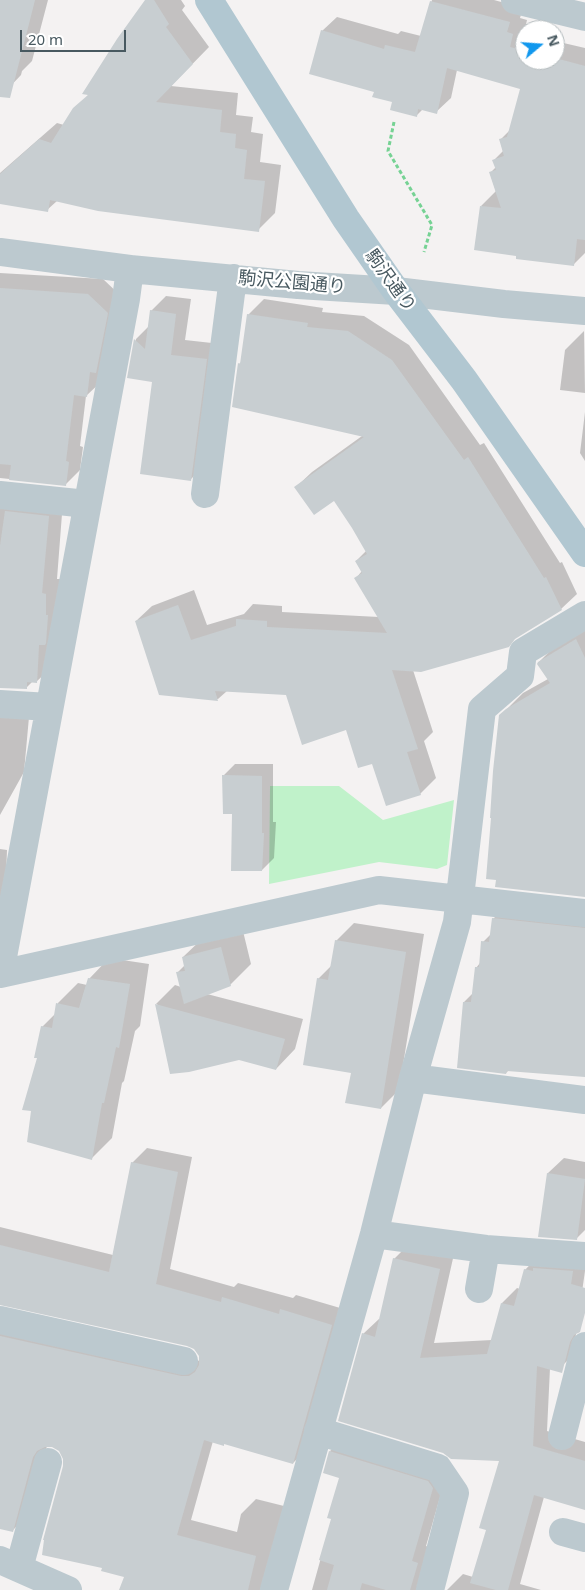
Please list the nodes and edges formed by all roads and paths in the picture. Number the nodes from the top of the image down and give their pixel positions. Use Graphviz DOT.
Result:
graph roads {
  1 [pos="209,0"];
  2 [pos="515,0"];
  3 [pos="585,17"];
  4 [pos="394,122"];
  5 [pos="0,252"];
  6 [pos="424,252"];
  7 [pos="130,269"];
  8 [pos="233,278"];
  9 [pos="396,290"];
  10 [pos="585,311"];
  11 [pos="205,494"];
  12 [pos="0,495"];
  13 [pos="87,504"];
  14 [pos="585,553"];
  15 [pos="585,616"];
  16 [pos="0,704"];
  17 [pos="49,707"];
  18 [pos="460,900"];
  19 [pos="585,912"];
  20 [pos="0,974"];
  21 [pos="413,1078"];
  22 [pos="585,1100"];
  23 [pos="374,1234"];
  24 [pos="486,1249"];
  25 [pos="585,1256"];
  26 [pos="479,1289"];
  27 [pos="0,1320"];
  28 [pos="585,1346"];
  29 [pos="184,1361"];
  30 [pos="318,1432"];
  31 [pos="562,1436"];
  32 [pos="48,1462"];
  33 [pos="10,1564"];
  34 [pos="55,1587"];
  35 [pos="274,1590"];
  36 [pos="430,1590"];
  1 -- 9 [label="main road, 駒沢通り"];
  2 -- 3 [label="street"];
  4 -- 6 [label="path"];
  5 -- 7 [label="street, 駒沢公園通り"];
  7 -- 8 [label="street, 駒沢公園通り"];
  7 -- 13 [label="street"];
  8 -- 9 [label="street, 駒沢公園通り"];
  8 -- 11 [label="street"];
  9 -- 10 [label="street, 駒沢公園通り"];
  9 -- 14 [label="main road, 駒沢通り"];
  12 -- 13 [label="street"];
  13 -- 17 [label="street"];
  15 -- 18 [label="street"];
  16 -- 17 [label="street"];
  17 -- 20 [label="street"];
  18 -- 19 [label="street"];
  18 -- 20 [label="street"];
  18 -- 21 [label="street"];
  21 -- 22 [label="street"];
  21 -- 23 [label="street"];
  23 -- 24 [label="street"];
  23 -- 30 [label="street"];
  24 -- 25 [label="street"];
  24 -- 26 [label="street"];
  27 -- 29 [label="street"];
  28 -- 31 [label="street"];
  30 -- 35 [label="street"];
  30 -- 36 [label="street"];
  32 -- 33 [label="street"];
  33 -- 34 [label="street"];
}
